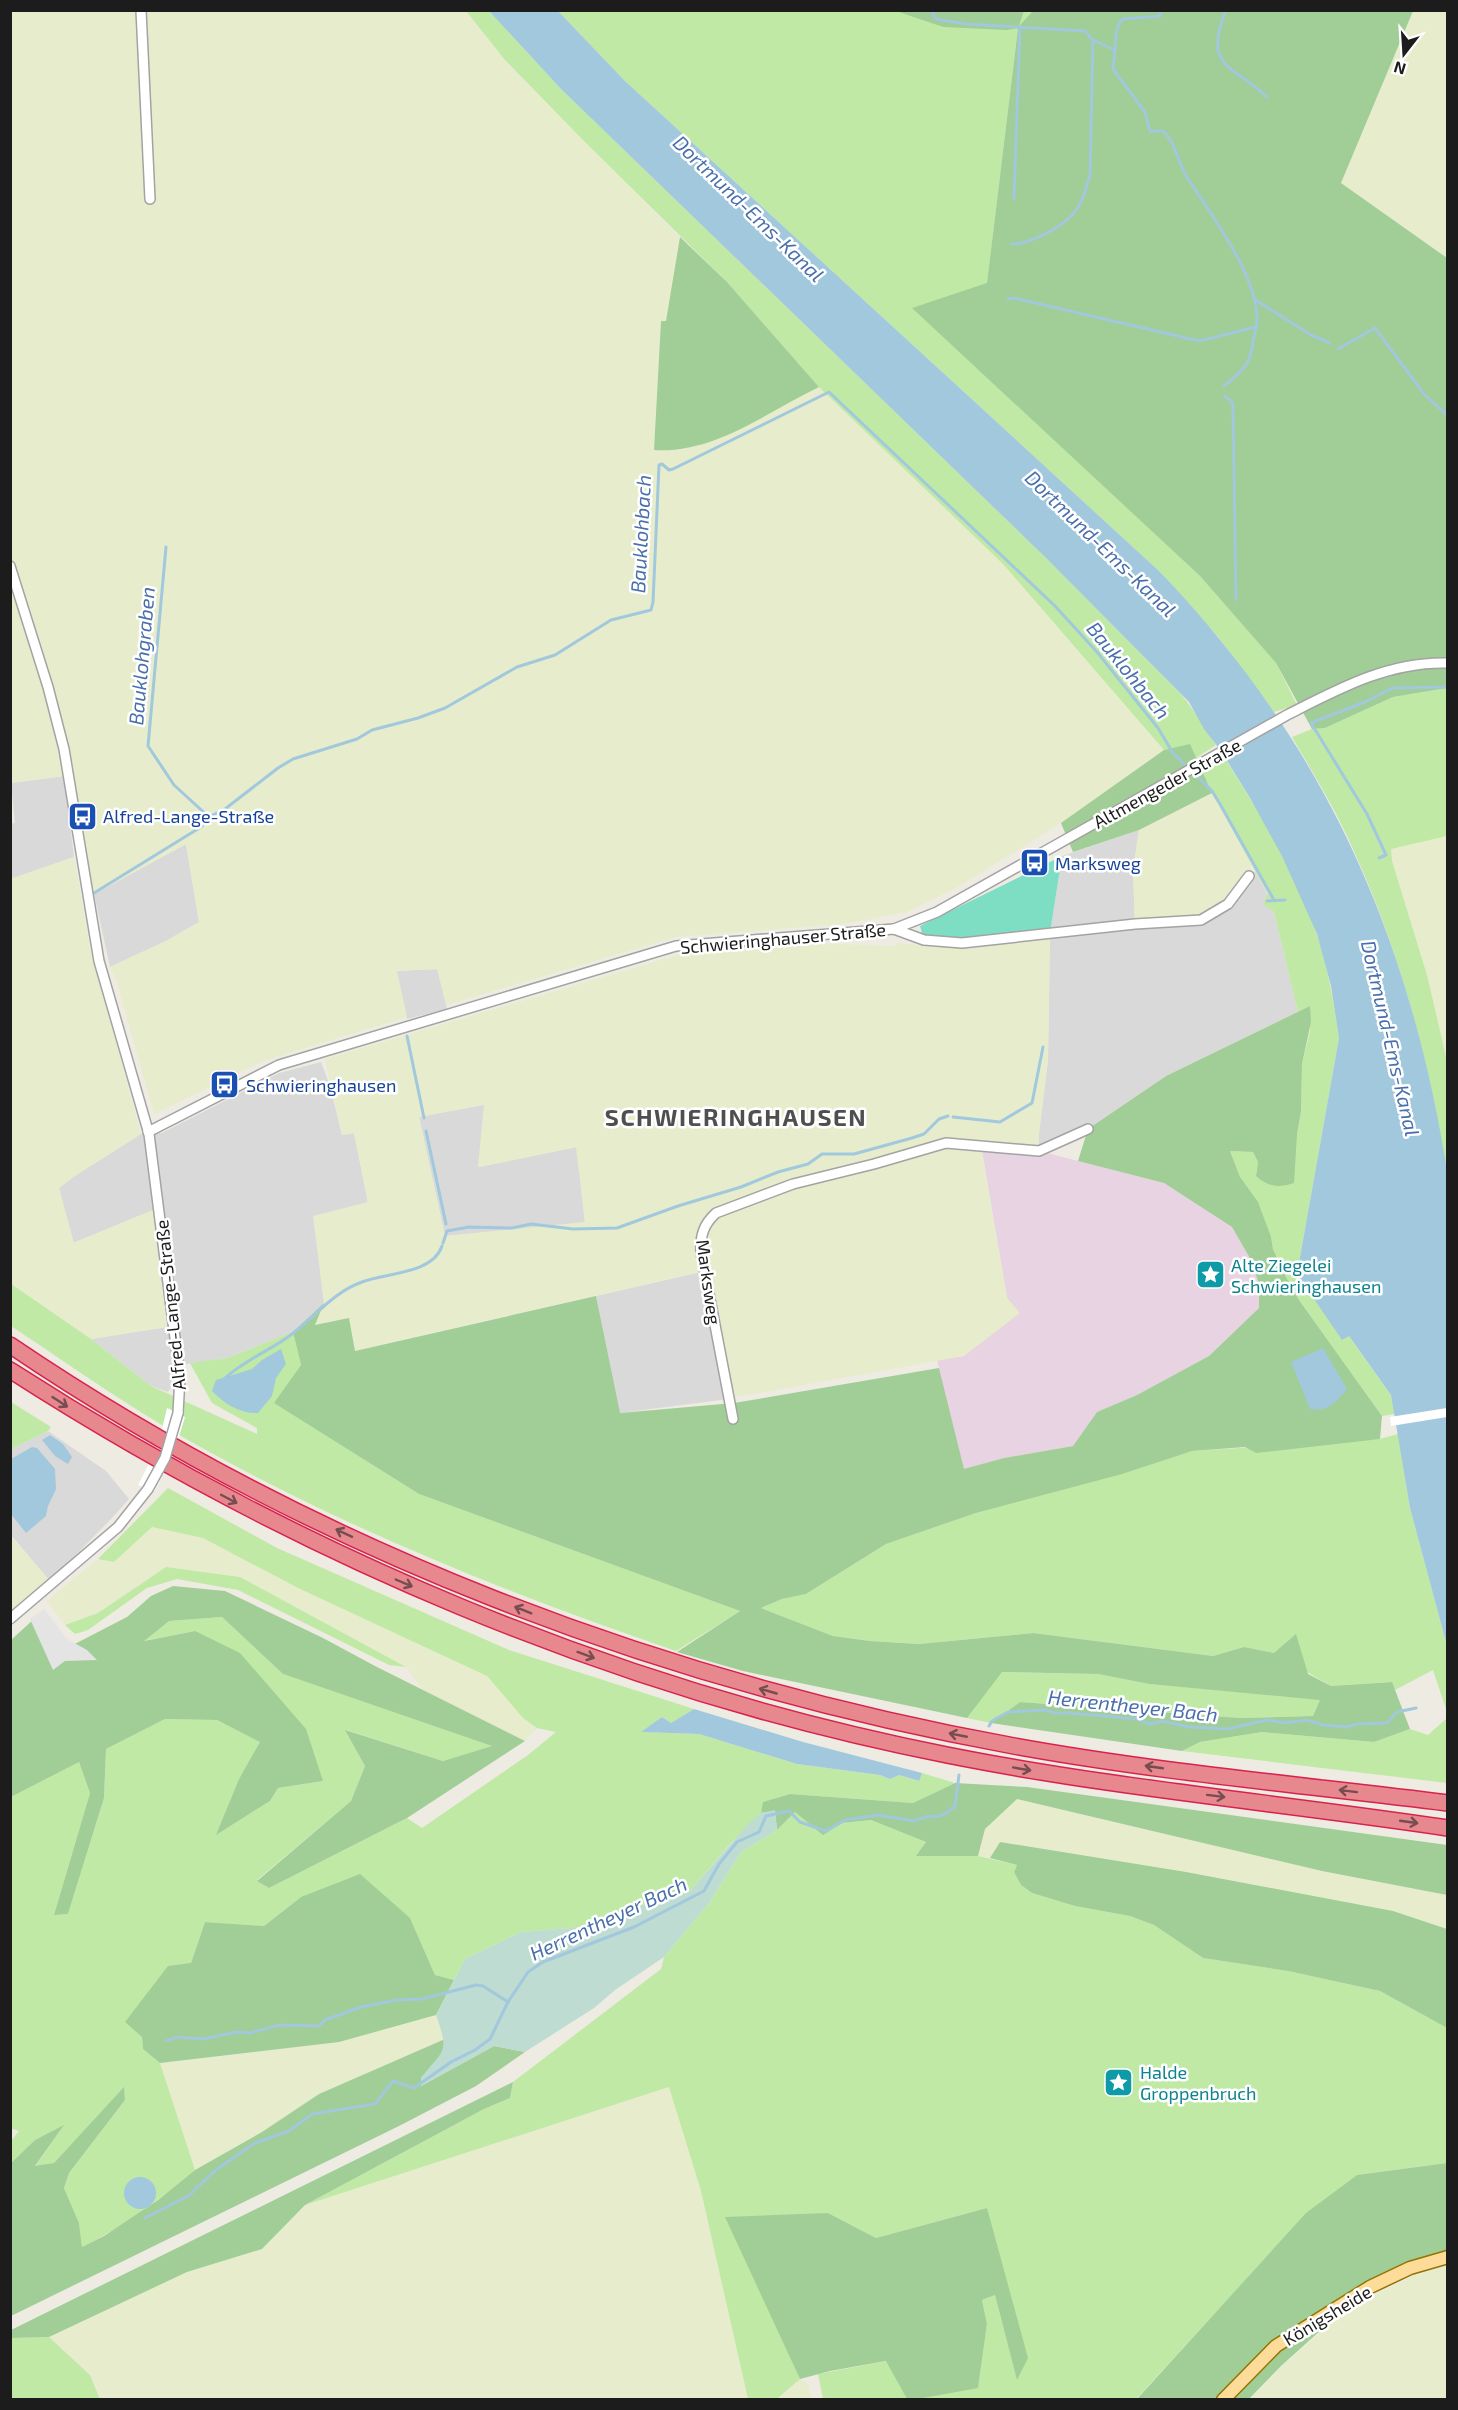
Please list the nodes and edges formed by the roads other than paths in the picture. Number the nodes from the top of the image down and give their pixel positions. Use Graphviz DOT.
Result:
graph roads {
  1 [pos="141,10"];
  2 [pos="150,199"];
  3 [pos="10,566"];
  4 [pos="1448,663"];
  5 [pos="1249,876"];
  6 [pos="894,929"];
  7 [pos="1088,1129"];
  8 [pos="148,1132"];
  9 [pos="10,1345"];
  10 [pos="10,1370"];
  11 [pos="733,1419"];
  12 [pos="10,1618"];
  13 [pos="1448,1803"];
  14 [pos="1448,1828"];
  15 [pos="1448,2257"];
  16 [pos="1223,2400"];
  1 -- 2 [label="street"];
  3 -- 8 [label="street, Alfred-Lange-Straße"];
  4 -- 6 [label="street, Altmengeder Straße"];
  5 -- 6 [label="street, Schwieringhauser Straße"];
  6 -- 8 [label="street, Schwieringhauser Straße"];
  7 -- 11 [label="street, Marksweg"];
  8 -- 12 [label="street, Alfred-Lange-Straße, bridge"];
  13 -- 9 [label="highway, one-way"];
  10 -- 14 [label="highway, one-way"];
  15 -- 16 [label="main road, Königsheide"];
}
